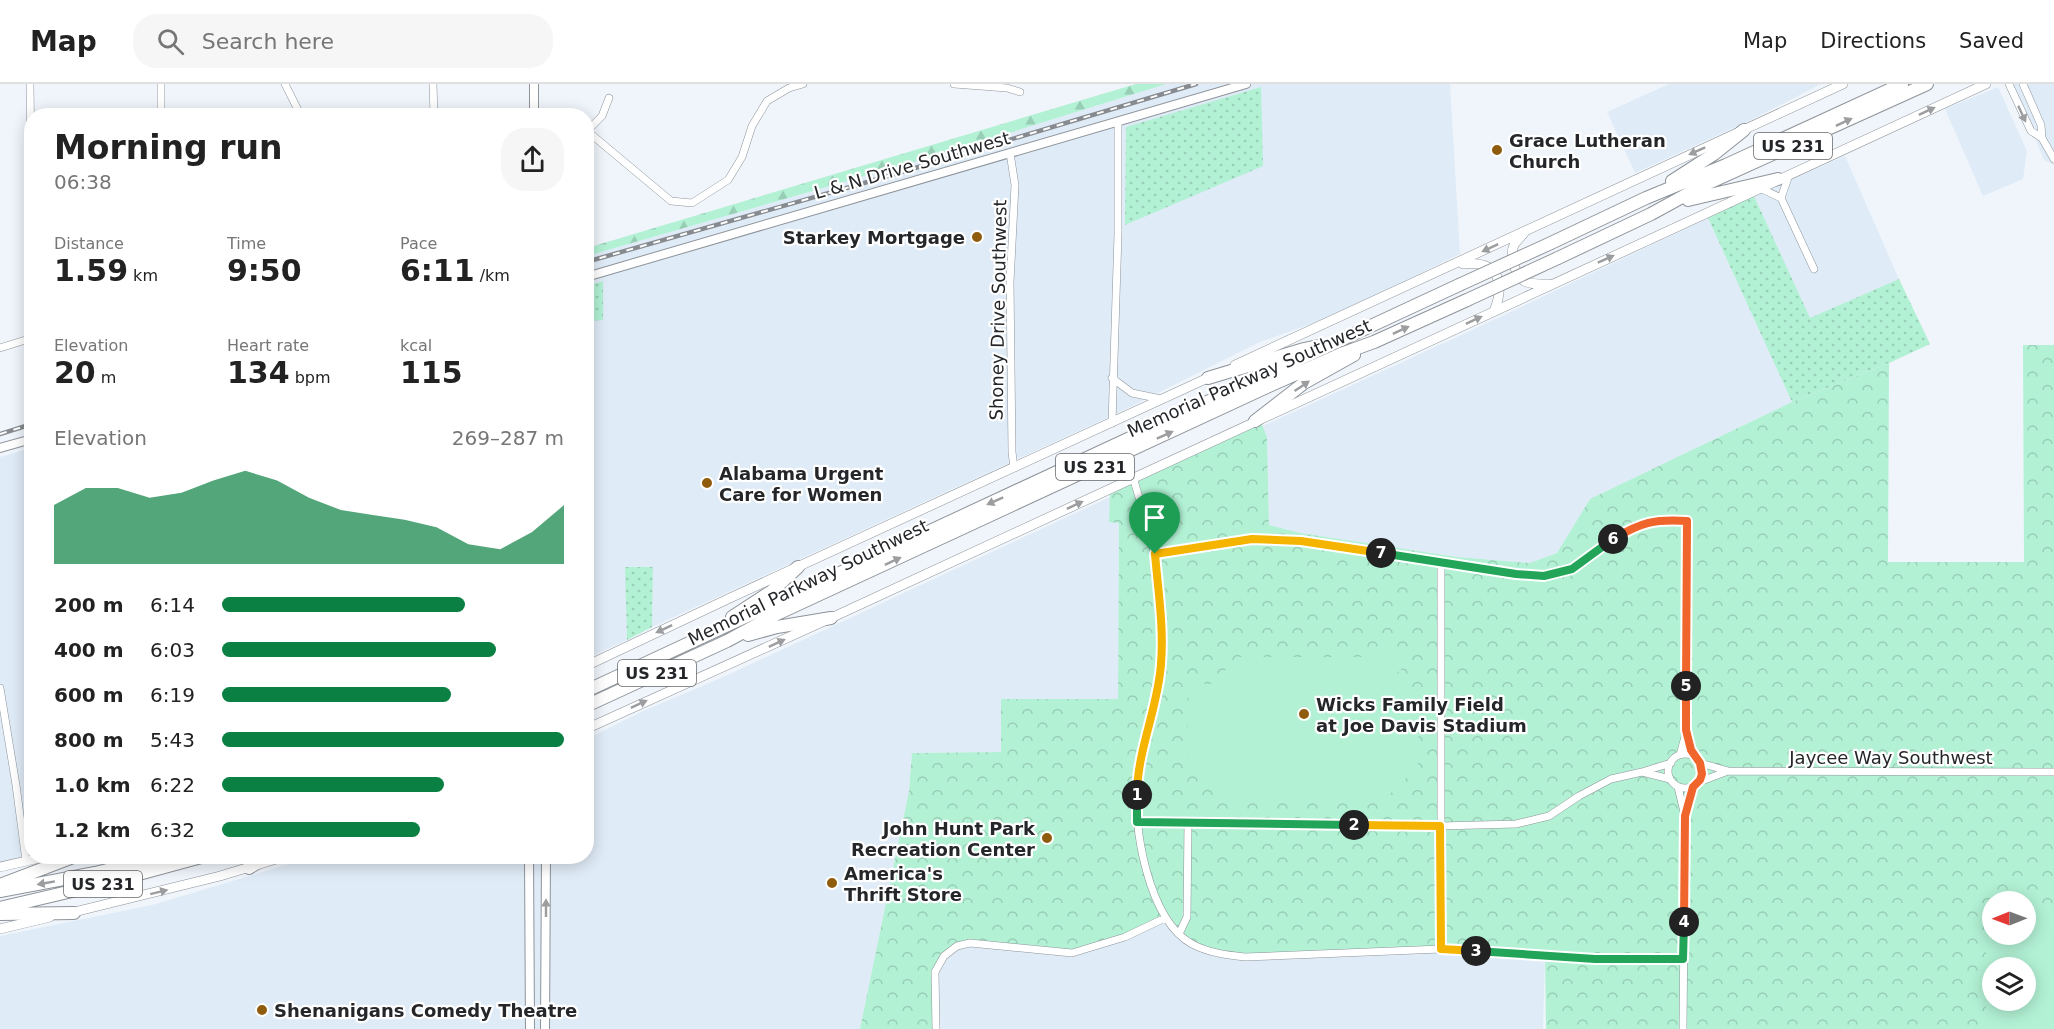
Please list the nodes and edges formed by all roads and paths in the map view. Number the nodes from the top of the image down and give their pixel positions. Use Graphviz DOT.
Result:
graph roads {
  1 [pos="30,84"];
  2 [pos="161,84"];
  3 [pos="285,84"];
  4 [pos="433,84"];
  5 [pos="534,84"];
  6 [pos="954,84"];
  7 [pos="1246,84"];
  8 [pos="1843,84"];
  9 [pos="1902,84"];
  10 [pos="1927,84"];
  11 [pos="1986,84"];
  12 [pos="2009,84"];
  13 [pos="2023,84"];
  14 [pos="798,85"];
  15 [pos="1020,92"];
  16 [pos="609,98"];
  17 [pos="30,108"];
  18 [pos="161,108"];
  19 [pos="297,108"];
  20 [pos="434,108"];
  21 [pos="534,108"];
  22 [pos="1118,123"];
  23 [pos="594,124"];
  24 [pos="1744,130"];
  25 [pos="594,137"];
  26 [pos="2042,138"];
  27 [pos="1010,153"];
  28 [pos="2054,159"];
  29 [pos="1784,177"];
  30 [pos="1760,188"];
  31 [pos="1646,198"];
  32 [pos="1781,198"];
  33 [pos="1659,210"];
  34 [pos="1525,232"];
  35 [pos="1455,264"];
  36 [pos="1814,270"];
  37 [pos="594,275"];
  38 [pos="1554,284"];
  39 [pos="1494,311"];
  40 [pos="24,340"];
  41 [pos="1374,342"];
  42 [pos="1334,344"];
  43 [pos="0,348"];
  44 [pos="1112,378"];
  45 [pos="1208,378"];
  46 [pos="1162,399"];
  47 [pos="1255,421"];
  48 [pos="1112,423"];
  49 [pos="24,441"];
  50 [pos="0,448"];
  51 [pos="1014,468"];
  52 [pos="1133,477"];
  53 [pos="1155,554"];
  54 [pos="1441,563"];
  55 [pos="798,567"];
  56 [pos="831,618"];
  57 [pos="700,639"];
  58 [pos="727,641"];
  59 [pos="594,662"];
  60 [pos="594,687"];
  61 [pos="0,688"];
  62 [pos="594,702"];
  63 [pos="594,724"];
  64 [pos="1686,730"];
  65 [pos="1680,755"];
  66 [pos="1698,760"];
  67 [pos="1671,763"];
  68 [pos="1728,771"];
  69 [pos="1642,772"];
  70 [pos="2054,772"];
  71 [pos="1670,779"];
  72 [pos="1695,785"];
  73 [pos="1678,786"];
  74 [pos="1685,816"];
  75 [pos="1137,822"];
  76 [pos="1188,823"];
  77 [pos="1440,826"];
  78 [pos="24,846"];
  79 [pos="24,861"];
  80 [pos="55,864"];
  81 [pos="132,864"];
  82 [pos="176,864"];
  83 [pos="255,864"];
  84 [pos="261,864"];
  85 [pos="529,864"];
  86 [pos="546,864"];
  87 [pos="0,867"];
  88 [pos="249,868"];
  89 [pos="0,885"];
  90 [pos="0,891"];
  91 [pos="0,908"];
  92 [pos="74,913"];
  93 [pos="0,914"];
  94 [pos="1165,918"];
  95 [pos="0,928"];
  96 [pos="1179,934"];
  97 [pos="530,947"];
  98 [pos="546,947"];
  99 [pos="1441,949"];
  100 [pos="1683,959"];
  101 [pos="530,977"];
  102 [pos="546,977"];
  103 [pos="530,1029"];
  104 [pos="545,1029"];
  105 [pos="936,1029"];
  106 [pos="1683,1029"];
  1 -- 17 [label="street"];
  2 -- 18 [label="street"];
  3 -- 19 [label="street"];
  4 -- 20 [label="street"];
  5 -- 21 [label="street"];
  6 -- 15 [label="street"];
  7 -- 22 [label="street, L & N Drive Southwest"];
  8 -- 24 [label="main road"];
  9 -- 31 [label="highway, Memorial Parkway Southwest / US 231"];
  33 -- 10 [label="highway, Memorial Parkway Southwest / US 231, one-way"];
  29 -- 11 [label="main road, one-way"];
  12 -- 26 [label="street, one-way"];
  13 -- 26 [label="street"];
  14 -- 25 [label="street"];
  16 -- 23 [label="street"];
  22 -- 27 [label="street, L & N Drive Southwest"];
  22 -- 44 [label="street"];
  24 -- 31 [label="highway"];
  24 -- 34 [label="main road, one-way"];
  26 -- 28 [label="street"];
  27 -- 37 [label="street, L & N Drive Southwest"];
  27 -- 51 [label="street, Shoney Drive Southwest"];
  29 -- 30 [label="main road"];
  29 -- 32 [label="street"];
  29 -- 33 [label="highway"];
  30 -- 32 [label="street"];
  38 -- 30 [label="main road, one-way"];
  31 -- 42 [label="highway, Memorial Parkway Southwest / US 231, bridge"];
  32 -- 36 [label="street"];
  41 -- 33 [label="highway, Memorial Parkway Southwest / US 231, one-way, bridge"];
  34 -- 35 [label="main road, one-way"];
  34 -- 38 [label="main road"];
  35 -- 39 [label="main road"];
  35 -- 45 [label="main road"];
  38 -- 39 [label="main road"];
  47 -- 39 [label="main road, one-way"];
  40 -- 43 [label="street"];
  47 -- 41 [label="highway, one-way"];
  58 -- 41 [label="highway, Memorial Parkway Southwest / US 231, one-way"];
  42 -- 45 [label="highway"];
  42 -- 57 [label="highway, Memorial Parkway Southwest / US 231, one-way"];
  44 -- 46 [label="street"];
  44 -- 48 [label="street"];
  45 -- 46 [label="main road"];
  46 -- 48 [label="main road"];
  47 -- 52 [label="main road"];
  48 -- 51 [label="main road"];
  49 -- 50 [label="street"];
  51 -- 55 [label="main road"];
  52 -- 53 [label="street"];
  56 -- 52 [label="main road, one-way"];
  53 -- 54 [label="street"];
  53 -- 75 [label="street"];
  54 -- 64 [label="street"];
  54 -- 77 [label="street"];
  55 -- 57 [label="highway"];
  55 -- 59 [label="main road, one-way"];
  56 -- 58 [label="highway"];
  63 -- 56 [label="main road, one-way"];
  57 -- 60 [label="highway, Memorial Parkway Southwest / US 231"];
  58 -- 62 [label="highway, Memorial Parkway Southwest / US 231"];
  61 -- 78 [label="street"];
  64 -- 65 [label="street"];
  64 -- 66 [label="street"];
  65 -- 66 [label="street"];
  65 -- 67 [label="street"];
  66 -- 68 [label="street, Jaycee Way Southwest"];
  66 -- 72 [label="street"];
  67 -- 69 [label="street"];
  67 -- 71 [label="street"];
  68 -- 70 [label="street, Jaycee Way Southwest"];
  68 -- 72 [label="street, Jaycee Way Southwest"];
  69 -- 71 [label="street"];
  69 -- 77 [label="street"];
  71 -- 73 [label="street"];
  72 -- 73 [label="street"];
  72 -- 74 [label="street"];
  73 -- 74 [label="street"];
  74 -- 100 [label="street"];
  75 -- 76 [label="street"];
  75 -- 94 [label="street"];
  76 -- 77 [label="street"];
  76 -- 96 [label="street"];
  77 -- 99 [label="street"];
  79 -- 87 [label="main road"];
  80 -- 89 [label="highway"];
  81 -- 90 [label="highway, US 231, one-way"];
  82 -- 91 [label="highway, US 231"];
  83 -- 88 [label="highway"];
  84 -- 88 [label="main road"];
  85 -- 97 [label="street"];
  98 -- 86 [label="street, one-way"];
  92 -- 88 [label="main road, one-way"];
  92 -- 93 [label="highway"];
  92 -- 95 [label="main road"];
  94 -- 96 [label="street"];
  94 -- 105 [label="street"];
  96 -- 99 [label="street"];
  97 -- 98 [label="street"];
  97 -- 101 [label="street"];
  98 -- 102 [label="street"];
  99 -- 100 [label="street"];
  100 -- 106 [label="street"];
  101 -- 102 [label="street"];
  101 -- 103 [label="street"];
  102 -- 104 [label="street"];
}
